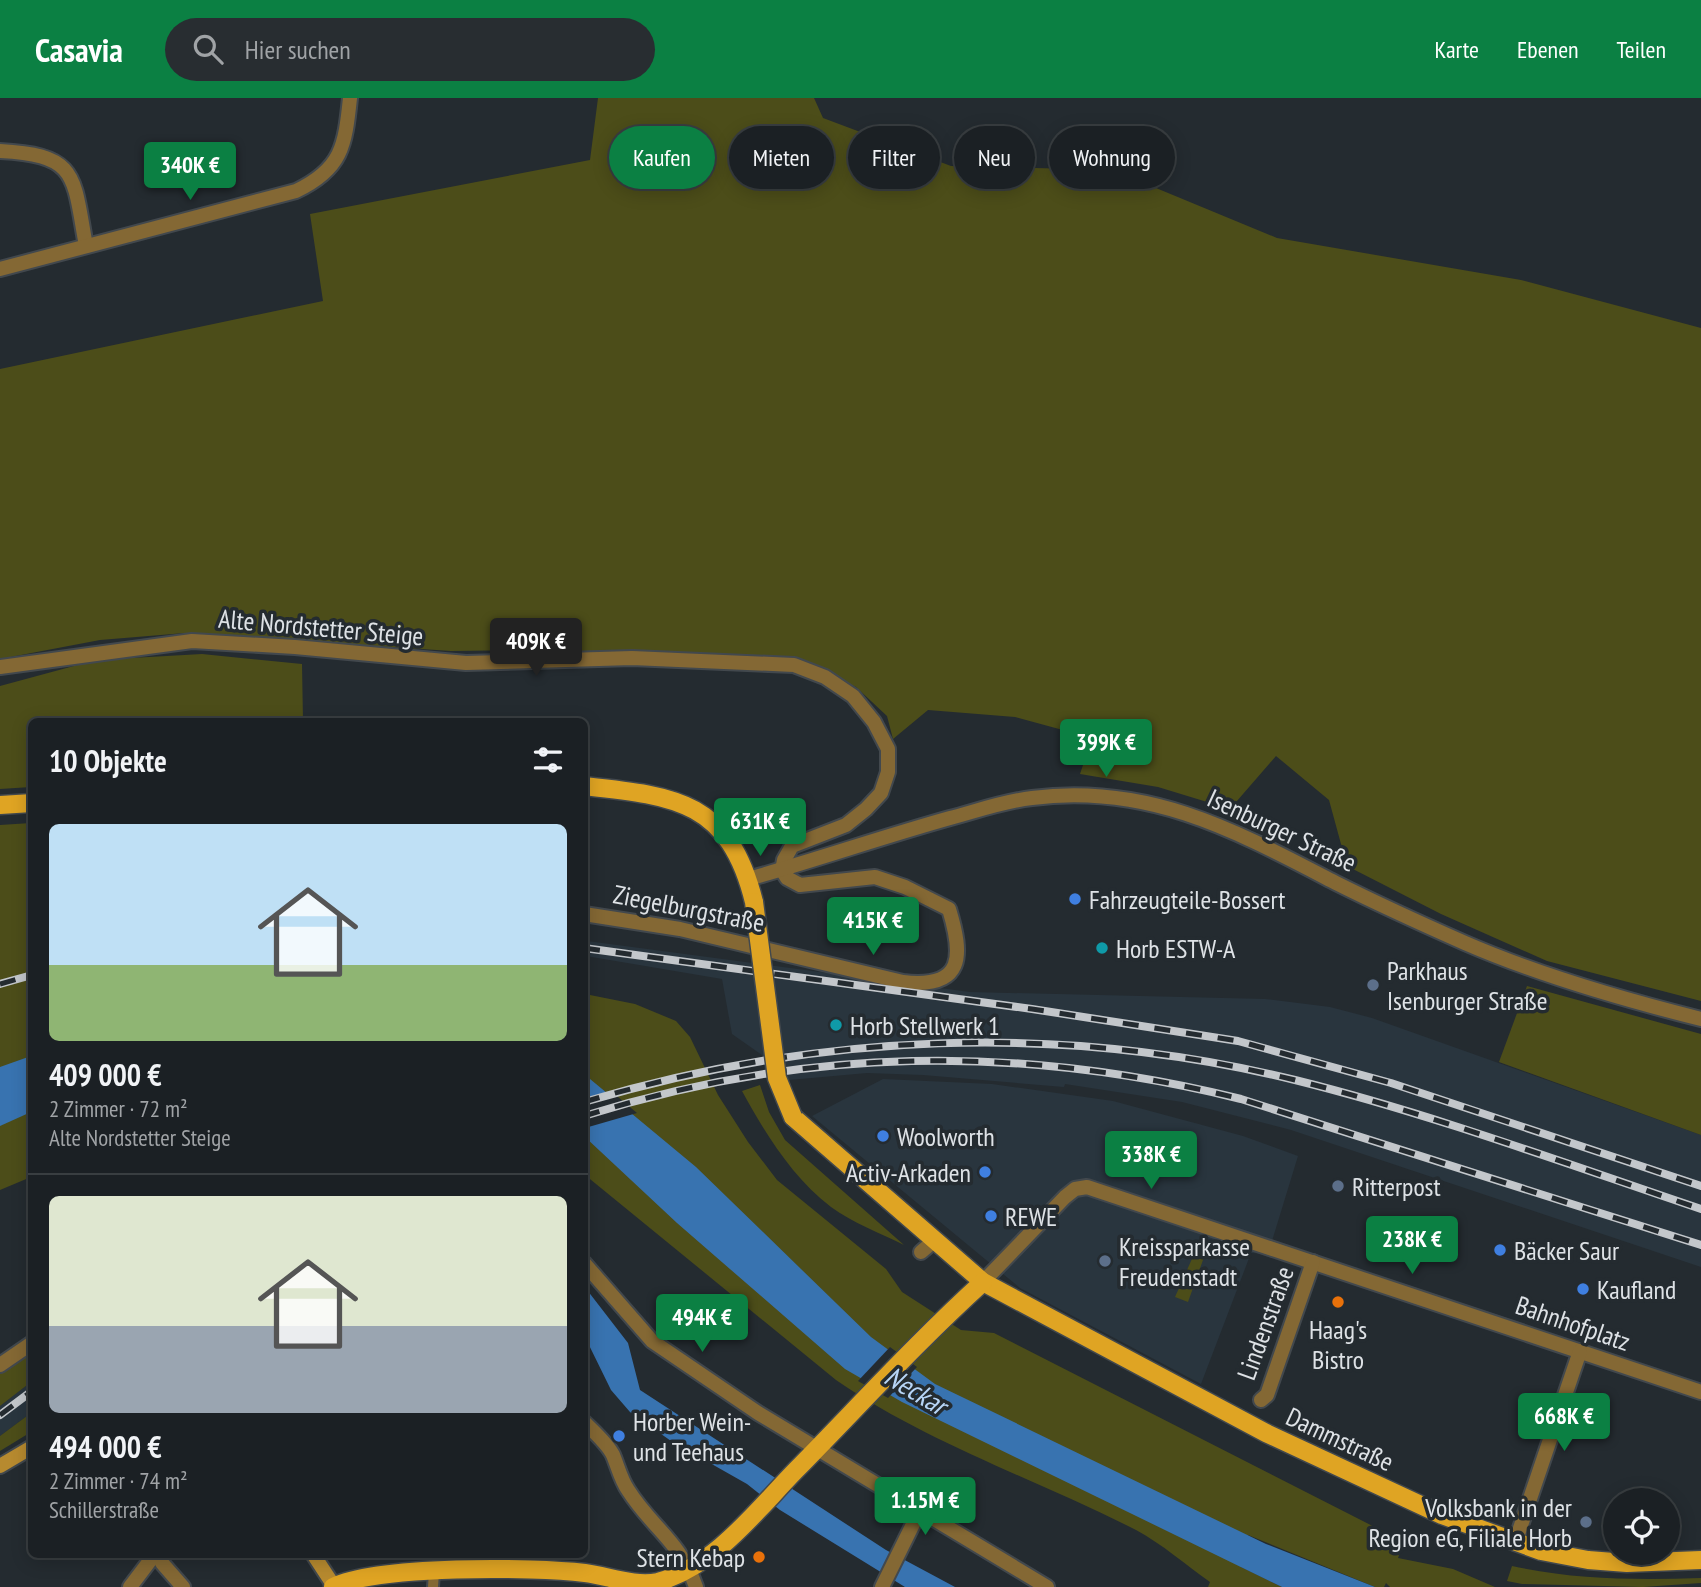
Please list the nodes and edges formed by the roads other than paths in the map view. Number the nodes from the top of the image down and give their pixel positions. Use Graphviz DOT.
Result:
graph roads {
  1 [pos="350,98"];
  2 [pos="0,151"];
  3 [pos="86,246"];
  4 [pos="0,268"];
  5 [pos="0,667"];
  6 [pos="588,786"];
  7 [pos="28,803"];
  8 [pos="0,805"];
  9 [pos="782,870"];
  10 [pos="748,879"];
  11 [pos="588,915"];
  12 [pos="1701,1019"];
  13 [pos="1313,1262"];
  14 [pos="588,1268"];
  15 [pos="983,1282"];
  16 [pos="28,1346"];
  17 [pos="1580,1351"];
  18 [pos="0,1365"];
  19 [pos="1701,1392"];
  20 [pos="1264,1397"];
  21 [pos="588,1426"];
  22 [pos="28,1449"];
  23 [pos="817,1449"];
  24 [pos="0,1466"];
  25 [pos="920,1510"];
  26 [pos="1515,1543"];
  27 [pos="316,1558"];
  28 [pos="158,1559"];
  29 [pos="1701,1560"];
  30 [pos="485,1563"];
  31 [pos="690,1568"];
  32 [pos="434,1580"];
  33 [pos="883,1586"];
  34 [pos="130,1587"];
  35 [pos="183,1587"];
  36 [pos="334,1587"];
  37 [pos="696,1587"];
  38 [pos="1047,1587"];
  1 -- 3 [label="street"];
  2 -- 3 [label="street"];
  3 -- 4 [label="street"];
  5 -- 9 [label="street, Alte Nordstetter Steige"];
  6 -- 10 [label="main road"];
  7 -- 8 [label="main road"];
  9 -- 10 [label="street, Isenburger Straße"];
  9 -- 11 [label="street, Ziegelburgstraße"];
  9 -- 12 [label="street, Isenburger Straße"];
  10 -- 15 [label="main road, Dammstraße, bridge"];
  13 -- 15 [label="street, Bahnhofplatz"];
  13 -- 17 [label="street, Bahnhofplatz"];
  13 -- 20 [label="street, Lindenstraße"];
  14 -- 23 [label="street"];
  15 -- 23 [label="main road"];
  15 -- 26 [label="main road, Dammstraße"];
  16 -- 18 [label="street"];
  17 -- 19 [label="street, Bahnhofplatz"];
  17 -- 26 [label="street"];
  21 -- 31 [label="street"];
  22 -- 24 [label="main road"];
  23 -- 25 [label="street"];
  23 -- 31 [label="main road"];
  25 -- 33 [label="street"];
  25 -- 38 [label="street"];
  26 -- 29 [label="main road, Dammstraße"];
  27 -- 36 [label="main road"];
  28 -- 34 [label="street"];
  28 -- 35 [label="street"];
  30 -- 31 [label="main road"];
  30 -- 32 [label="main road"];
  31 -- 37 [label="street"];
  32 -- 36 [label="main road"];
}
